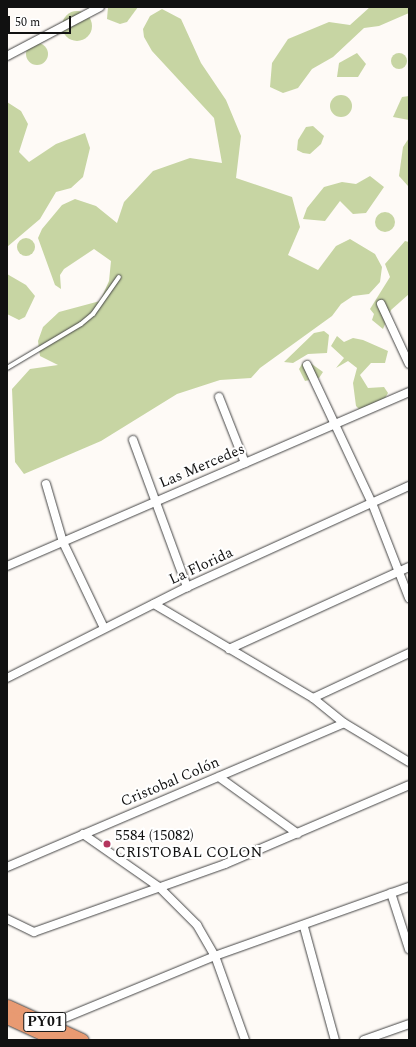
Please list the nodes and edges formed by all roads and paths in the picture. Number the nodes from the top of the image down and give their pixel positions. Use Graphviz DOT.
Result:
graph roads {
  1 [pos="100,7"];
  2 [pos="7,56"];
  3 [pos="119,277"];
  4 [pos="381,304"];
  5 [pos="409,364"];
  6 [pos="307,365"];
  7 [pos="7,368"];
  8 [pos="409,392"];
  9 [pos="219,397"];
  10 [pos="333,425"];
  11 [pos="133,440"];
  12 [pos="245,463"];
  13 [pos="46,484"];
  14 [pos="409,486"];
  15 [pos="154,502"];
  16 [pos="372,503"];
  17 [pos="63,542"];
  18 [pos="7,566"];
  19 [pos="409,567"];
  20 [pos="399,571"];
  21 [pos="187,587"];
  22 [pos="409,598"];
  23 [pos="154,604"];
  24 [pos="104,628"];
  25 [pos="229,649"];
  26 [pos="409,653"];
  27 [pos="7,678"];
  28 [pos="312,698"];
  29 [pos="344,723"];
  30 [pos="409,762"];
  31 [pos="219,777"];
  32 [pos="409,785"];
  33 [pos="83,834"];
  34 [pos="298,834"];
  35 [pos="7,867"];
  36 [pos="159,887"];
  37 [pos="409,887"];
  38 [pos="391,893"];
  39 [pos="7,919"];
  40 [pos="304,927"];
  41 [pos="409,949"];
  42 [pos="215,956"];
  43 [pos="7,1006"];
  44 [pos="7,1017"];
  45 [pos="50,1024"];
  46 [pos="409,1024"];
  47 [pos="57,1040"];
  48 [pos="82,1040"];
  49 [pos="245,1040"];
  50 [pos="335,1040"];
  51 [pos="364,1040"];
  1 -- 2 [label="street"];
  3 -- 7 [label="lane"];
  4 -- 5 [label="street"];
  6 -- 10 [label="street"];
  8 -- 10 [label="street, Las Mercedes"];
  9 -- 12 [label="street"];
  10 -- 12 [label="street, Las Mercedes"];
  10 -- 16 [label="street"];
  11 -- 15 [label="street"];
  12 -- 15 [label="street, Las Mercedes"];
  13 -- 17 [label="street"];
  14 -- 16 [label="street, La Florida"];
  15 -- 17 [label="street, Las Mercedes"];
  15 -- 21 [label="street"];
  16 -- 20 [label="street"];
  16 -- 21 [label="street, La Florida"];
  17 -- 18 [label="street, Las Mercedes"];
  17 -- 24 [label="street"];
  19 -- 20 [label="street"];
  20 -- 22 [label="street"];
  20 -- 25 [label="street"];
  21 -- 23 [label="street, La Florida"];
  23 -- 24 [label="street, La Florida"];
  23 -- 25 [label="street"];
  24 -- 27 [label="street, La Florida"];
  25 -- 28 [label="street"];
  26 -- 28 [label="street"];
  28 -- 29 [label="street"];
  29 -- 30 [label="street"];
  29 -- 31 [label="street, Cristobal Colón"];
  31 -- 33 [label="street, Cristobal Colón"];
  31 -- 34 [label="street"];
  32 -- 34 [label="street"];
  33 -- 35 [label="street, Cristobal Colón"];
  33 -- 36 [label="street"];
  34 -- 36 [label="street"];
  36 -- 39 [label="street"];
  36 -- 42 [label="street"];
  37 -- 38 [label="street"];
  38 -- 40 [label="street"];
  38 -- 41 [label="street"];
  40 -- 42 [label="street"];
  40 -- 50 [label="street"];
  42 -- 45 [label="street"];
  42 -- 49 [label="street"];
  43 -- 45 [label="highway, PY01"];
  44 -- 47 [label="highway, PY01"];
  45 -- 48 [label="highway, PY01"];
  46 -- 51 [label="street"];
}
